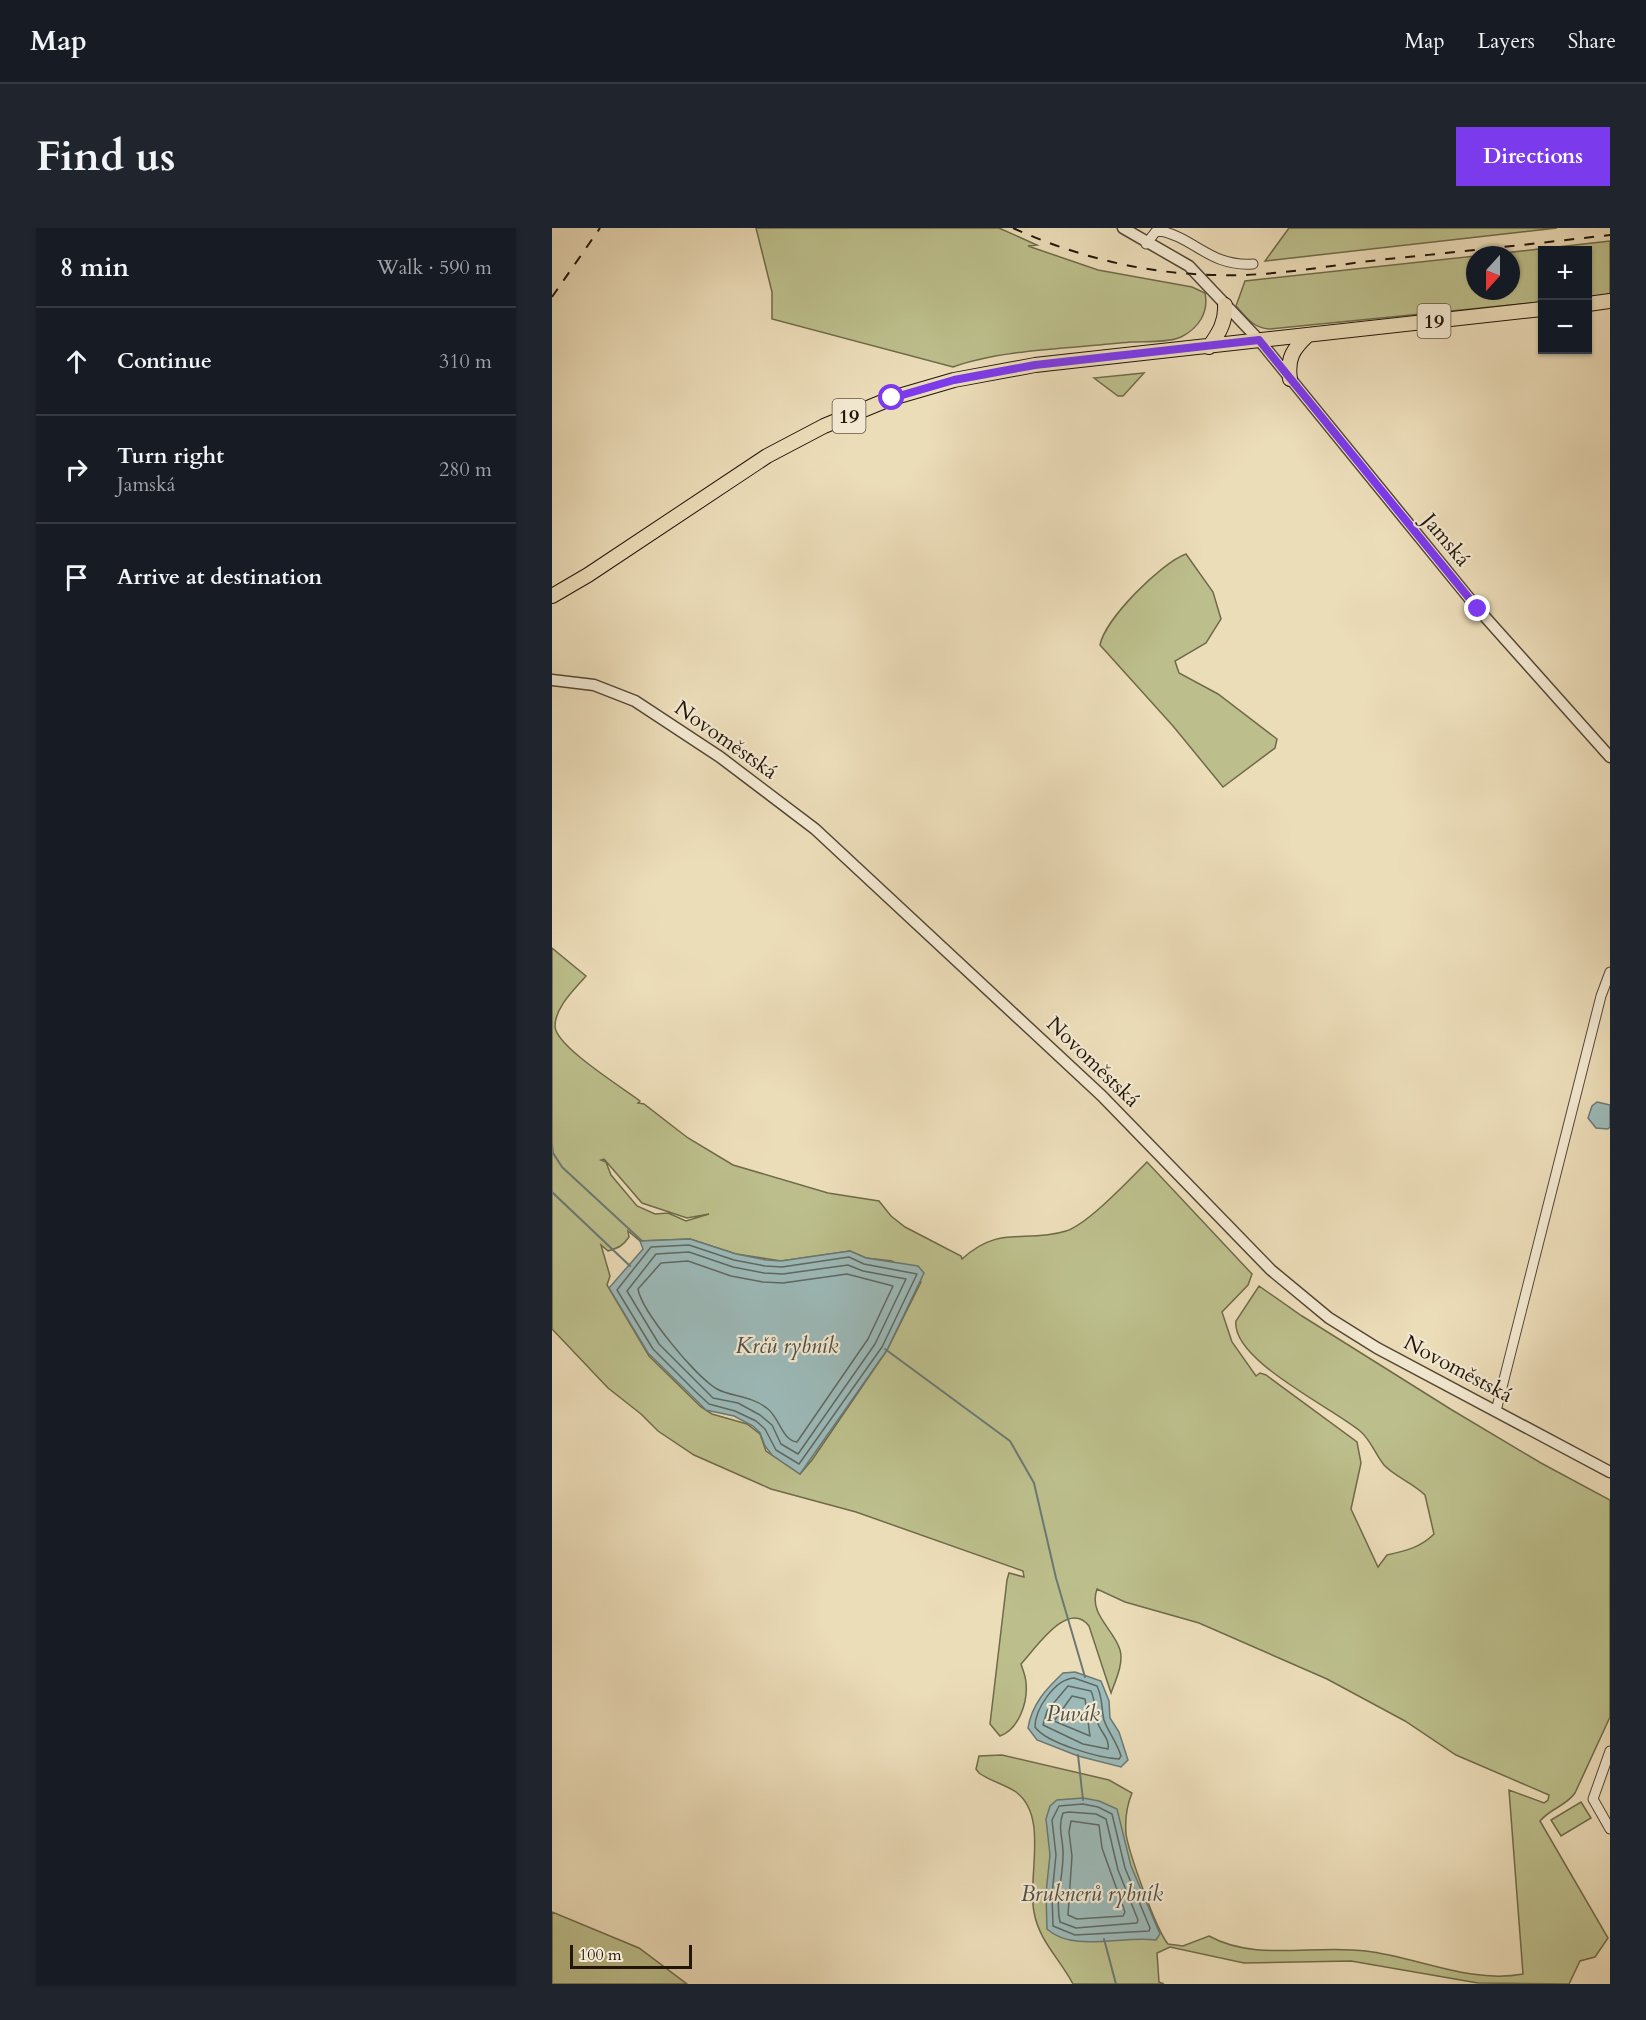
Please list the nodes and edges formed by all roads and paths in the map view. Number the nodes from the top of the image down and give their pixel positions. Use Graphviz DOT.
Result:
graph roads {
  1 [pos="1124,228"];
  2 [pos="1146,244"];
  3 [pos="1253,264"];
  4 [pos="1610,301"];
  5 [pos="1592,303"];
  6 [pos="1225,305"];
  7 [pos="1538,309"];
  8 [pos="1308,335"];
  9 [pos="1259,340"];
  10 [pos="1209,347"];
  11 [pos="1290,379"];
  12 [pos="552,596"];
  13 [pos="552,680"];
  14 [pos="1610,757"];
  15 [pos="1610,972"];
  16 [pos="1496,1411"];
  17 [pos="1610,1472"];
  18 [pos="1610,1751"];
  19 [pos="1610,1829"];
  1 -- 2 [label="street, Jamská"];
  2 -- 3 [label="street"];
  2 -- 6 [label="street, Jamská"];
  4 -- 5 [label="main road"];
  6 -- 9 [label="street, Jamská"];
  6 -- 10 [label="main road"];
  7 -- 8 [label="main road, 19"];
  8 -- 9 [label="main road, 19"];
  8 -- 11 [label="main road"];
  9 -- 10 [label="main road, 19"];
  9 -- 11 [label="street, Jamská"];
  10 -- 12 [label="main road, 19"];
  11 -- 14 [label="street, Jamská"];
  13 -- 16 [label="street, Novoměstská"];
  15 -- 16 [label="street"];
  16 -- 17 [label="street, Novoměstská"];
  18 -- 19 [label="street"];
}
